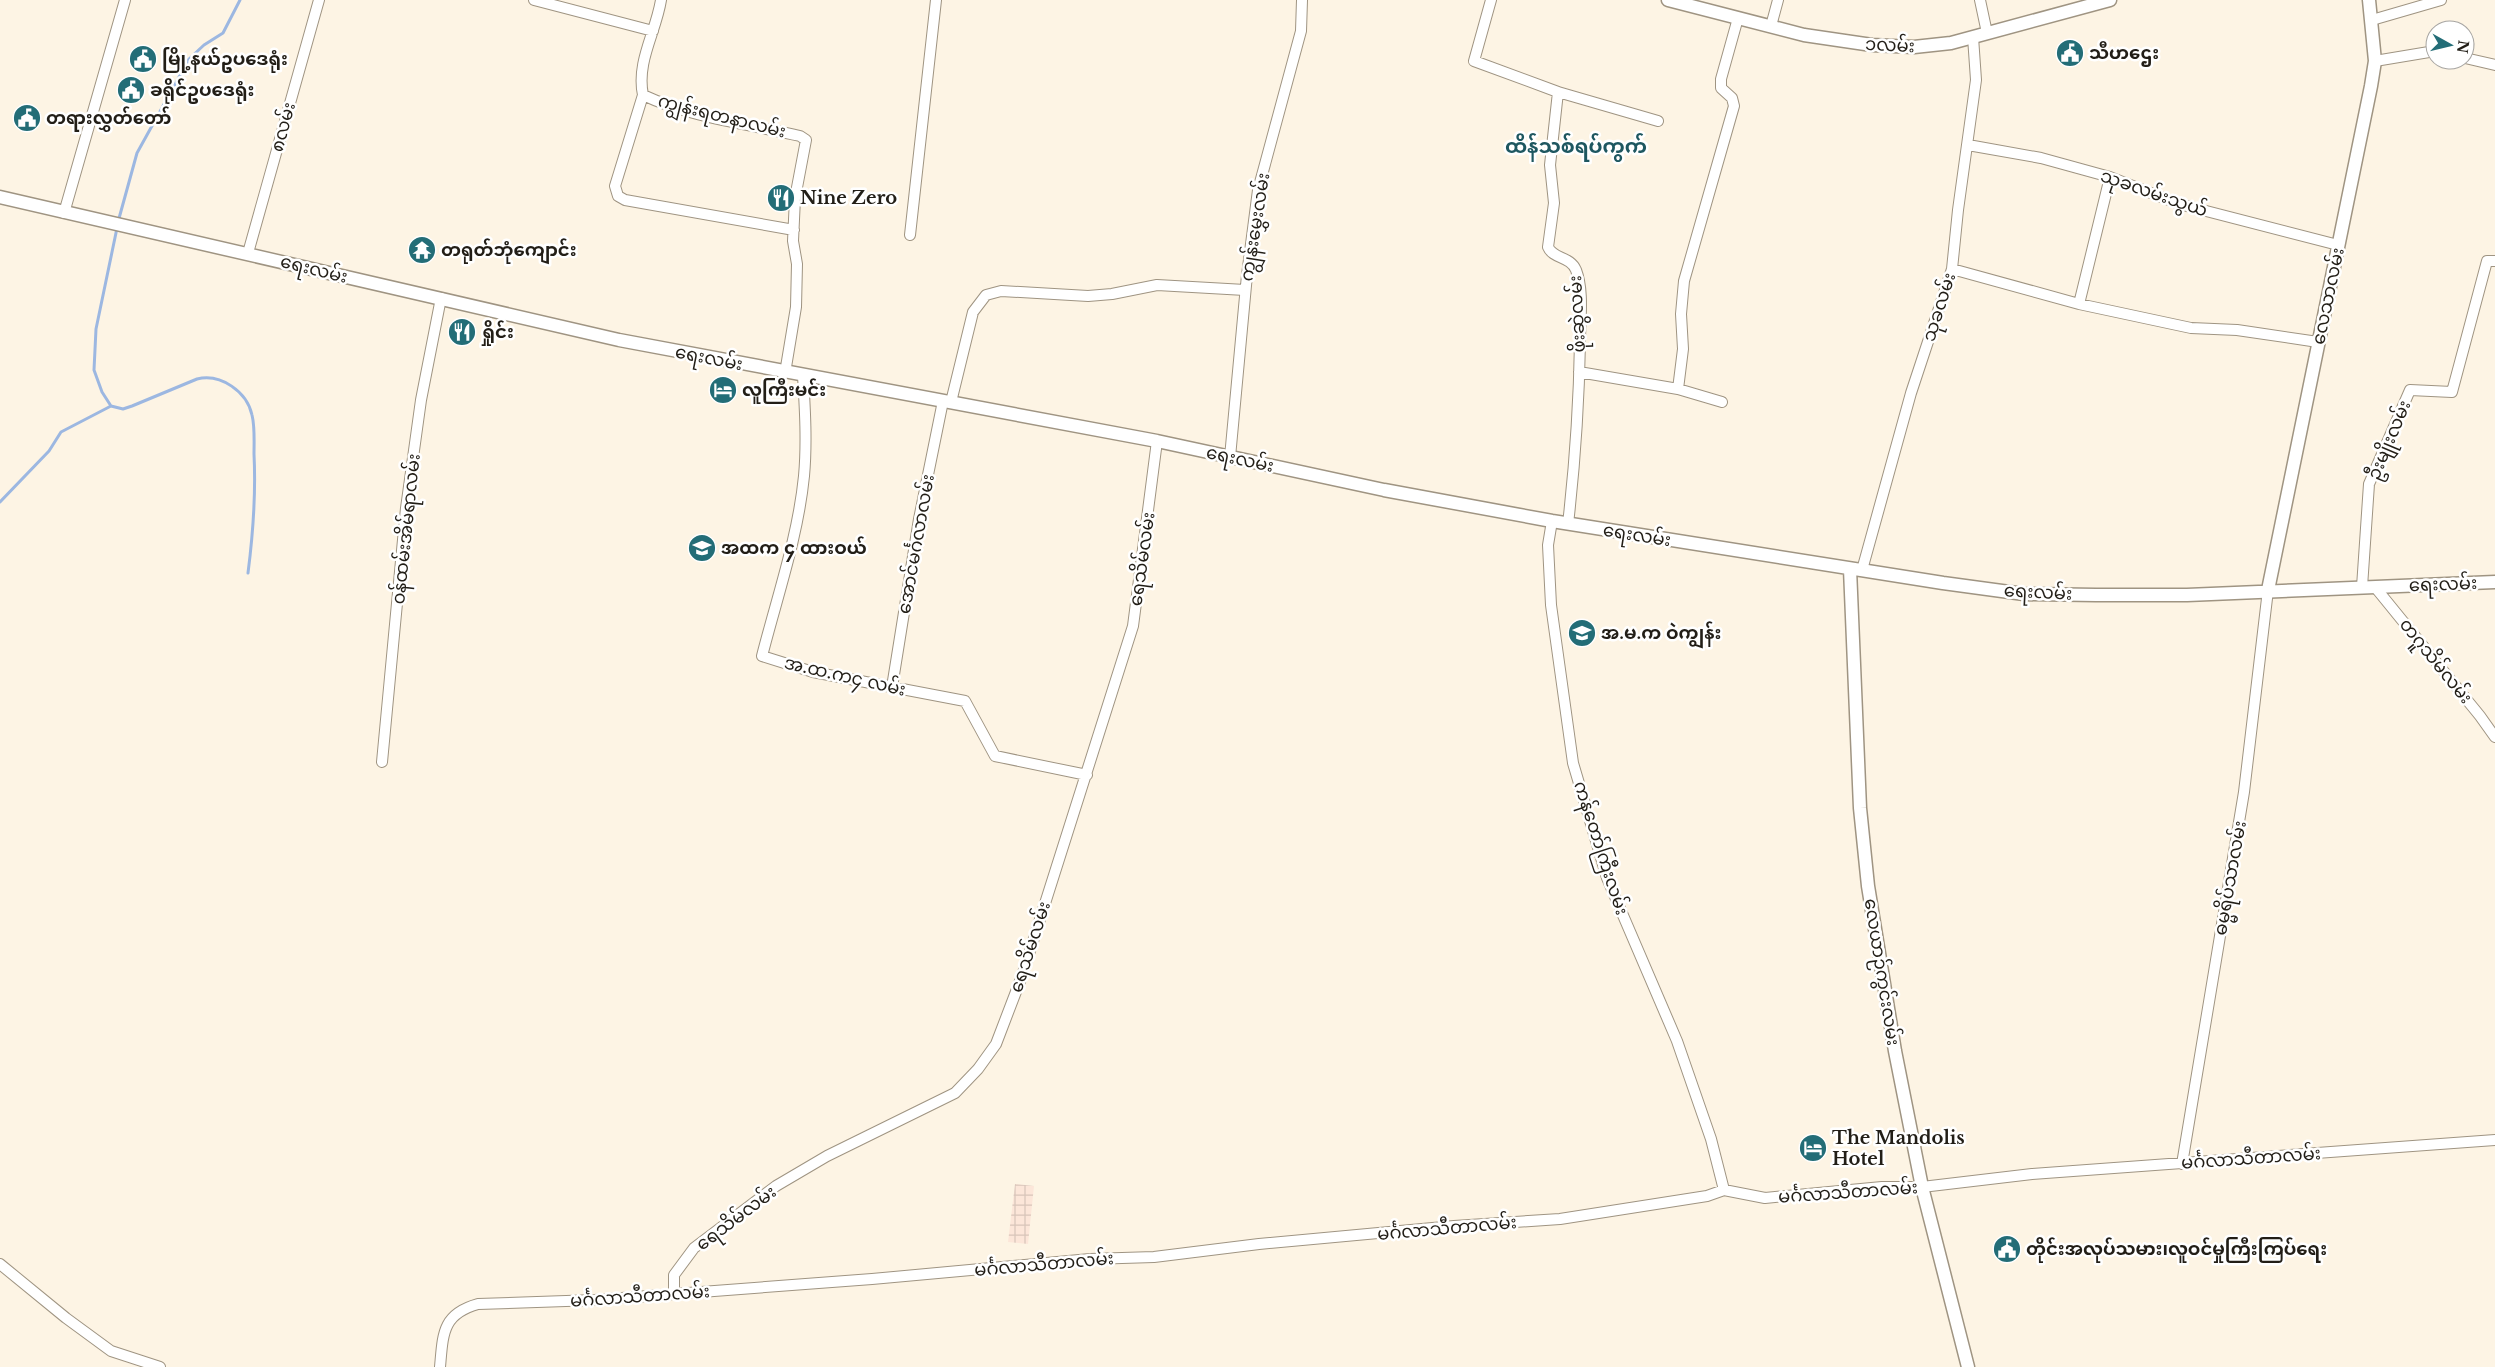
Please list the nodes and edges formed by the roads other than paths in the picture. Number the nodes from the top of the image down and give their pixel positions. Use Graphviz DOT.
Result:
graph roads {
  1 [pos="125,0"];
  2 [pos="318,0"];
  3 [pos="534,0"];
  4 [pos="661,0"];
  5 [pos="936,0"];
  6 [pos="1302,0"];
  7 [pos="1491,0"];
  8 [pos="1668,0"];
  9 [pos="1778,0"];
  10 [pos="1980,0"];
  11 [pos="2110,0"];
  12 [pos="2369,0"];
  13 [pos="2441,0"];
  14 [pos="1690,3"];
  15 [pos="1738,18"];
  16 [pos="2372,20"];
  17 [pos="1771,26"];
  18 [pos="654,32"];
  19 [pos="1987,34"];
  20 [pos="1974,37"];
  21 [pos="2425,53"];
  22 [pos="2475,60"];
  23 [pos="2375,61"];
  24 [pos="2495,65"];
  25 [pos="1558,92"];
  26 [pos="643,95"];
  27 [pos="1658,121"];
  28 [pos="1968,145"];
  29 [pos="2110,177"];
  30 [pos="0,197"];
  31 [pos="64,213"];
  32 [pos="794,230"];
  33 [pos="910,235"];
  34 [pos="2338,245"];
  35 [pos="248,253"];
  36 [pos="2495,260"];
  37 [pos="1952,269"];
  38 [pos="1245,290"];
  39 [pos="441,298"];
  40 [pos="2079,304"];
  41 [pos="2318,342"];
  42 [pos="785,372"];
  43 [pos="1579,372"];
  44 [pos="803,376"];
  45 [pos="1678,389"];
  46 [pos="947,401"];
  47 [pos="1722,402"];
  48 [pos="1157,442"];
  49 [pos="1230,457"];
  50 [pos="1552,521"];
  51 [pos="1568,524"];
  52 [pos="1856,569"];
  53 [pos="2495,582"];
  54 [pos="2368,587"];
  55 [pos="2268,590"];
  56 [pos="892,687"];
  57 [pos="2495,737"];
  58 [pos="382,762"];
  59 [pos="1087,775"];
  60 [pos="2495,1140"];
  61 [pos="2182,1164"];
  62 [pos="1922,1187"];
  63 [pos="1724,1190"];
  64 [pos="0,1264"];
  65 [pos="674,1294"];
  66 [pos="160,1367"];
  67 [pos="440,1367"];
  68 [pos="1968,1367"];
  1 -- 31 [label="street"];
  2 -- 35 [label="street, ၈လမ်း"];
  3 -- 18 [label="street"];
  4 -- 18 [label="street"];
  5 -- 33 [label="street"];
  6 -- 38 [label="street, ကျွန်းမွှေးလမ်း"];
  7 -- 25 [label="street"];
  8 -- 14 [label="street, ၁လမ်း"];
  9 -- 17 [label="street"];
  10 -- 19 [label="street"];
  11 -- 19 [label="street, ၁လမ်း"];
  12 -- 16 [label="street, လေသာလမ်း"];
  13 -- 16 [label="street"];
  14 -- 15 [label="street, ၁လမ်း"];
  15 -- 17 [label="street, ၁လမ်း"];
  15 -- 45 [label="street"];
  16 -- 23 [label="street, လေသာလမ်း"];
  17 -- 20 [label="street, ၁လမ်း"];
  18 -- 26 [label="street"];
  19 -- 20 [label="street, ၁လမ်း"];
  20 -- 28 [label="street, သုခလမ်း"];
  21 -- 23 [label="street"];
  22 -- 24 [label="street"];
  23 -- 34 [label="street, လေသာလမ်း"];
  25 -- 27 [label="street"];
  25 -- 43 [label="street, ဖိုးဆွဲလမ်း"];
  26 -- 32 [label="street, ကျွန်းရတနာလမ်း"];
  26 -- 32 [label="street"];
  28 -- 29 [label="street, သုခလမ်းသွယ်"];
  28 -- 37 [label="street, သုခလမ်း"];
  29 -- 34 [label="street, သုခလမ်းသွယ်"];
  29 -- 40 [label="street"];
  30 -- 31 [label="street, ရေးလမ်း"];
  31 -- 35 [label="street, ရေးလမ်း"];
  32 -- 42 [label="street, ကျွန်းရတနာလမ်း"];
  34 -- 41 [label="street, လေသာလမ်း"];
  35 -- 39 [label="street, ရေးလမ်း"];
  36 -- 54 [label="street, ဦးမျိုးလမ်း"];
  37 -- 40 [label="street"];
  37 -- 52 [label="street, သုခလမ်း"];
  38 -- 46 [label="street, အောင်မင်္ဂလာလမ်း"];
  38 -- 49 [label="street, ကျွန်းမွှေးလမ်း"];
  39 -- 42 [label="street, ရေးလမ်း"];
  39 -- 58 [label="street, ၀န်ထမ်းအိမ်ရာလမ်း"];
  40 -- 41 [label="street"];
  41 -- 55 [label="street, လေသာလမ်း"];
  42 -- 44 [label="street, ရေးလမ်း"];
  43 -- 45 [label="street"];
  43 -- 51 [label="street, ဖိုးဆွဲလမ်း"];
  44 -- 46 [label="street, ရေးလမ်း"];
  44 -- 56 [label="street, အ.ထ.က၄ လမ်း"];
  45 -- 47 [label="street"];
  46 -- 48 [label="street, ရေးလမ်း"];
  46 -- 56 [label="street, အောင်မင်္ဂလာလမ်း"];
  48 -- 49 [label="street, ရေးလမ်း"];
  48 -- 59 [label="street, ရေသိမ်လမ်း"];
  49 -- 50 [label="street, ရေးလမ်း"];
  50 -- 51 [label="street, ရေးလမ်း"];
  50 -- 63 [label="street, ကန်တော်ကြီးလမ်း"];
  51 -- 52 [label="street, ရေးလမ်း"];
  52 -- 55 [label="street, ရေးလမ်း"];
  52 -- 62 [label="street, လေယာဉ်ကွင်းလမ်း"];
  53 -- 54 [label="street, ရေးလမ်း"];
  54 -- 55 [label="street, ရေးလမ်း"];
  54 -- 57 [label="street, တဂူသိမ်လမ်း"];
  55 -- 61 [label="street, ဓမ္မရိပ်သာလမ်း"];
  56 -- 59 [label="street, အ.ထ.က၄ လမ်း"];
  59 -- 65 [label="street, ရေသိမ်လမ်း"];
  60 -- 61 [label="street, မင်္ဂလာသီတာလမ်း"];
  61 -- 62 [label="street, မင်္ဂလာသီတာလမ်း"];
  62 -- 63 [label="street, မင်္ဂလာသီတာလမ်း"];
  62 -- 68 [label="street, လေယာဉ်ကွင်းလမ်း"];
  63 -- 65 [label="street, မင်္ဂလာသီတာလမ်း"];
  64 -- 66 [label="street"];
  65 -- 67 [label="street, မင်္ဂလာသီတာလမ်း"];
}
